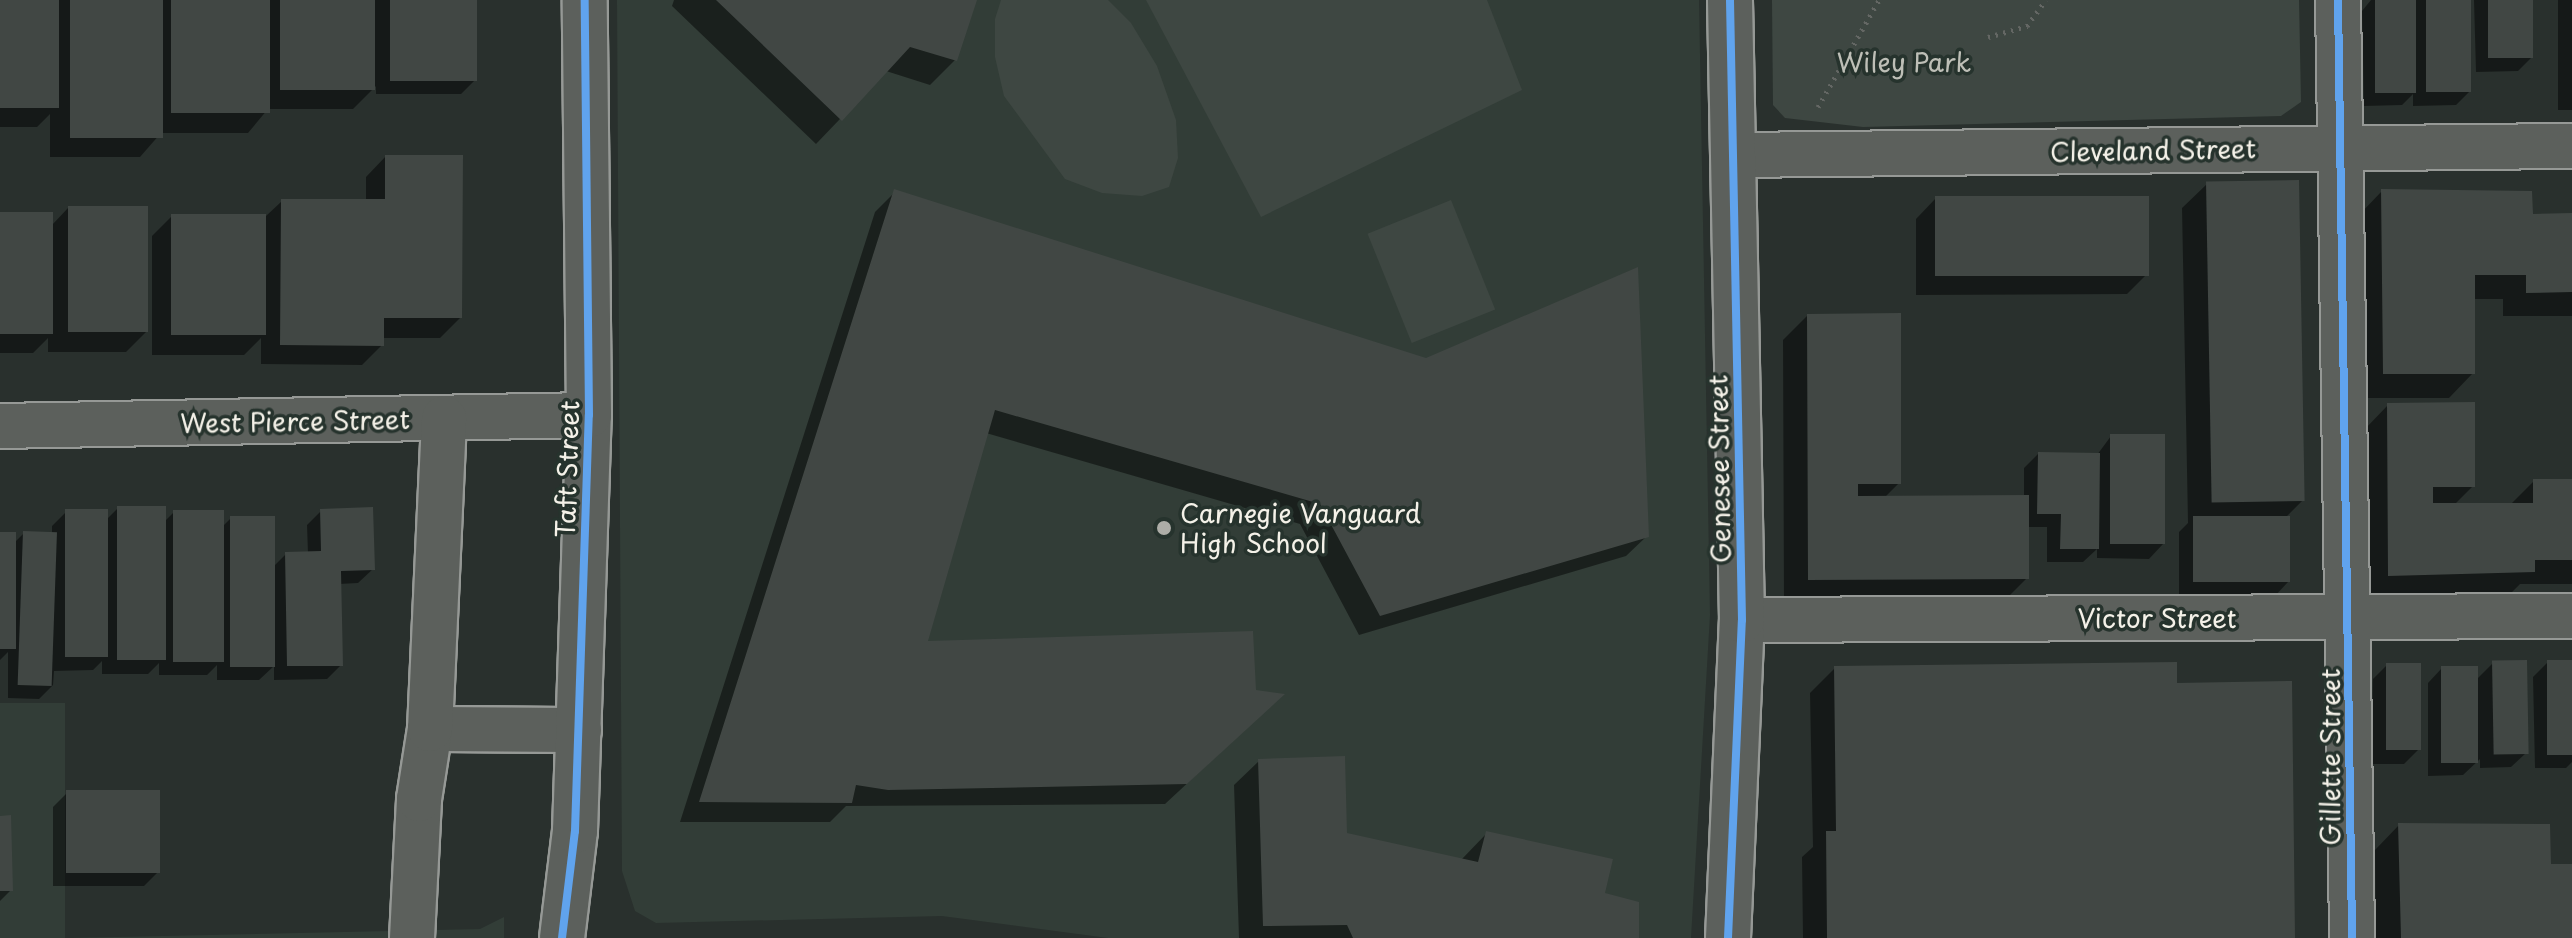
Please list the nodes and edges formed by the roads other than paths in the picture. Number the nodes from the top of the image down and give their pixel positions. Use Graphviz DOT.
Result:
graph roads {
  1 [pos="585,0"];
  2 [pos="1730,0"];
  3 [pos="2338,0"];
  4 [pos="2572,146"];
  5 [pos="2342,148"];
  6 [pos="1734,155"];
  7 [pos="589,415"];
  8 [pos="444,418"];
  9 [pos="0,426"];
  10 [pos="2572,616"];
  11 [pos="2349,617"];
  12 [pos="1742,620"];
  13 [pos="430,729"];
  14 [pos="579,730"];
  15 [pos="412,938"];
  16 [pos="562,938"];
  17 [pos="1728,938"];
  18 [pos="2352,938"];
  1 -- 7 [label="street, Taft Street"];
  2 -- 6 [label="street, Genesee Street"];
  3 -- 5 [label="street, Gillette Street"];
  4 -- 5 [label="street, Cleveland Street"];
  5 -- 6 [label="street, Cleveland Street"];
  5 -- 11 [label="street, Gillette Street"];
  6 -- 12 [label="street, Genesee Street"];
  7 -- 8 [label="street, West Pierce Street"];
  7 -- 14 [label="street, Taft Street"];
  8 -- 9 [label="street, West Pierce Street"];
  8 -- 13 [label="street"];
  10 -- 11 [label="street, Victor Street"];
  11 -- 12 [label="street, Victor Street"];
  11 -- 18 [label="street, Gillette Street"];
  12 -- 17 [label="street, Genesee Street"];
  13 -- 14 [label="street"];
  13 -- 15 [label="street"];
  14 -- 16 [label="street, Taft Street"];
}
